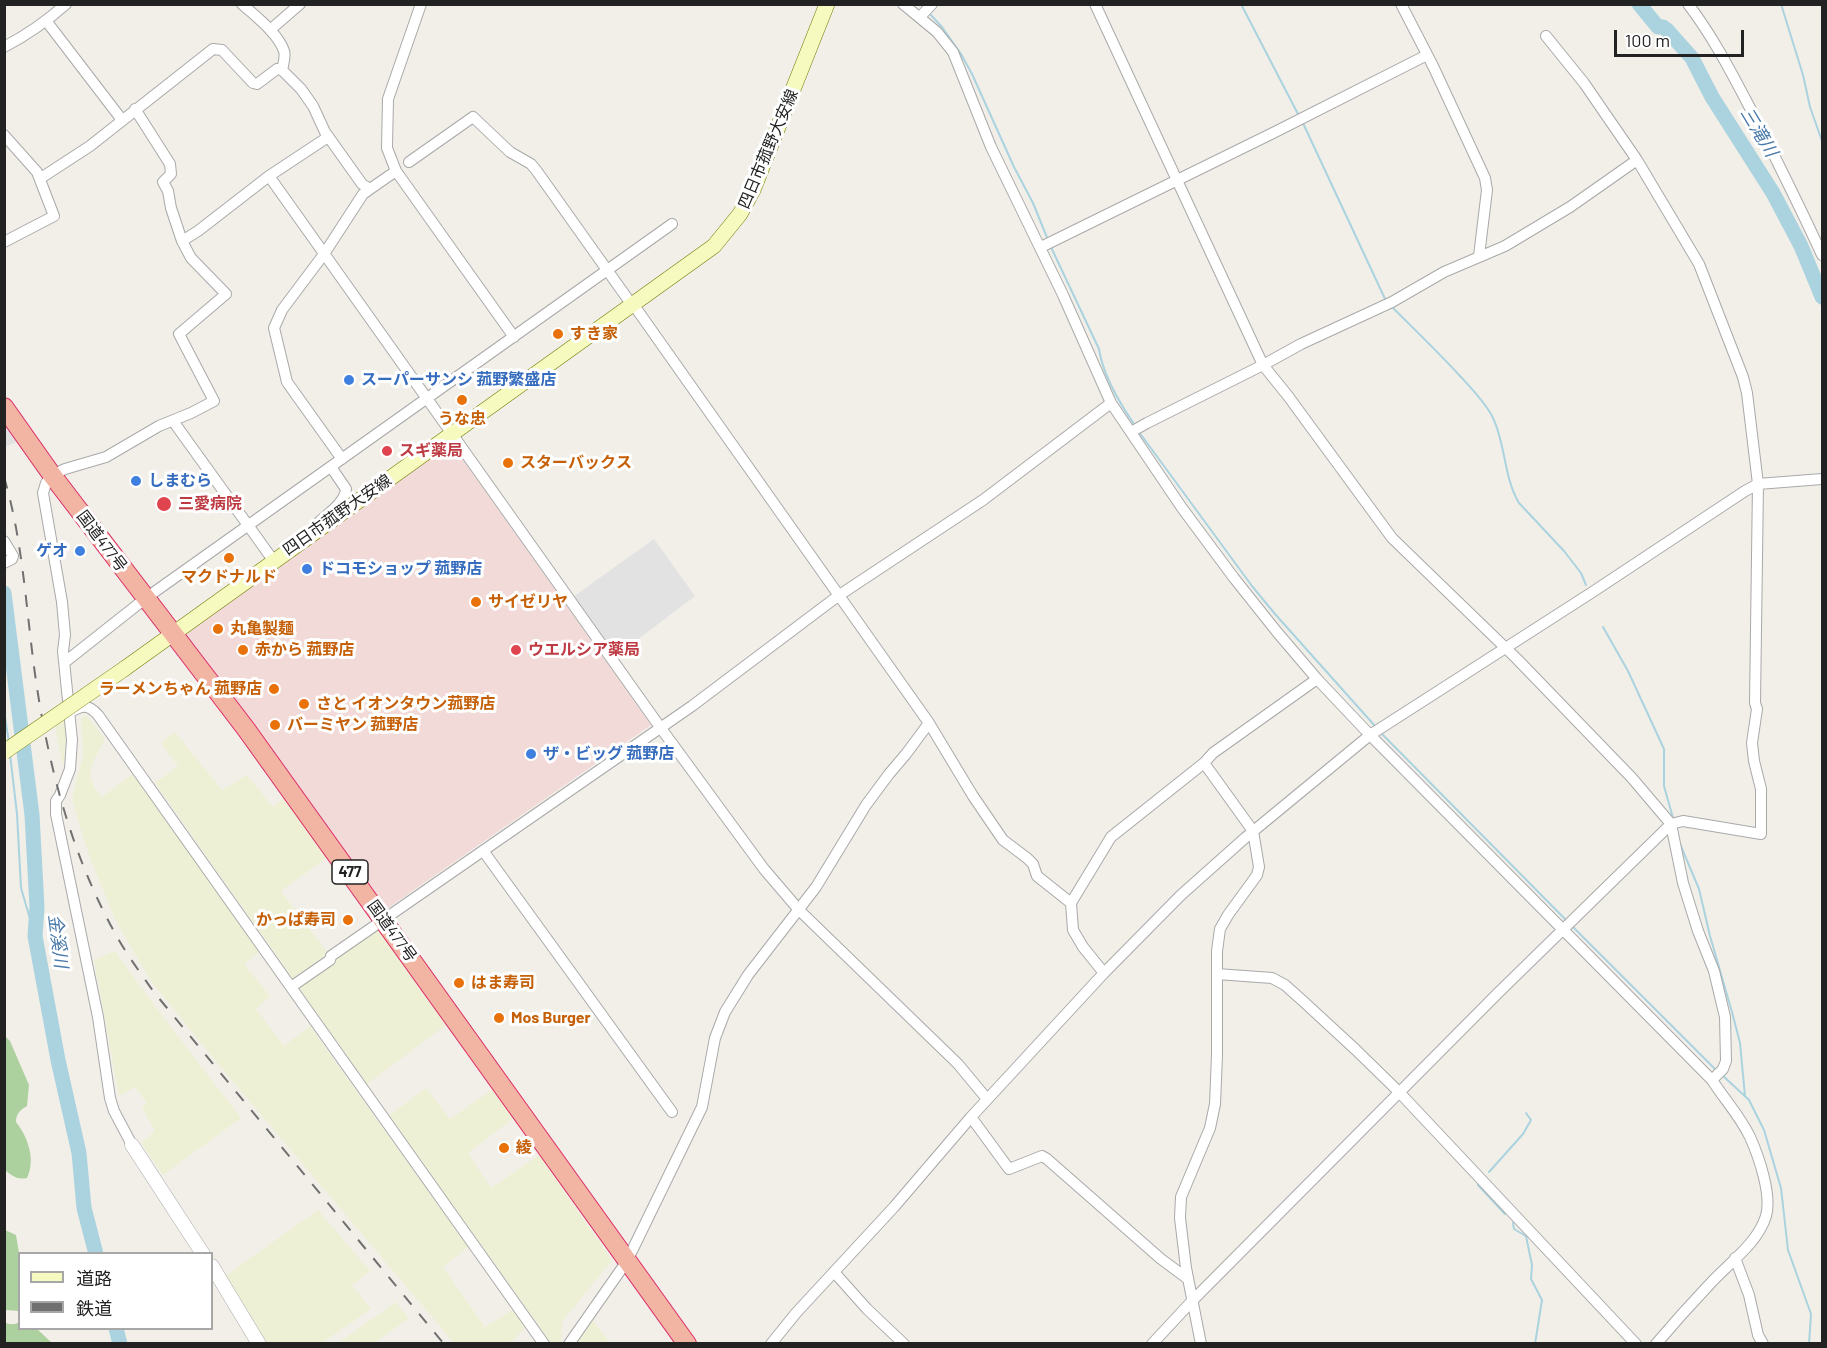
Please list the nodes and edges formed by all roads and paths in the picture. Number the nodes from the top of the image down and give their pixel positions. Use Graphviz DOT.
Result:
graph roads {
  1 [pos="66,4"];
  2 [pos="242,4"];
  3 [pos="300,4"];
  4 [pos="421,4"];
  5 [pos="827,4"];
  6 [pos="903,4"];
  7 [pos="1095,4"];
  8 [pos="1401,4"];
  9 [pos="1688,4"];
  10 [pos="930,5"];
  11 [pos="921,16"];
  12 [pos="46,22"];
  13 [pos="270,30"];
  14 [pos="1546,36"];
  15 [pos="4,47"];
  16 [pos="1427,55"];
  17 [pos="282,70"];
  18 [pos="135,110"];
  19 [pos="121,121"];
  20 [pos="4,135"];
  21 [pos="328,137"];
  22 [pos="1637,160"];
  23 [pos="409,162"];
  24 [pos="396,171"];
  25 [pos="269,176"];
  26 [pos="41,178"];
  27 [pos="1176,181"];
  28 [pos="370,189"];
  29 [pos="672,224"];
  30 [pos="182,241"];
  31 [pos="4,242"];
  32 [pos="1046,244"];
  33 [pos="324,254"];
  34 [pos="1822,255"];
  35 [pos="1479,256"];
  36 [pos="607,271"];
  37 [pos="632,305"];
  38 [pos="514,337"];
  39 [pos="1263,365"];
  40 [pos="427,398"];
  41 [pos="1111,403"];
  42 [pos="4,407"];
  43 [pos="173,421"];
  44 [pos="1131,432"];
  45 [pos="452,434"];
  46 [pos="342,459"];
  47 [pos="331,467"];
  48 [pos="52,475"];
  49 [pos="1822,479"];
  50 [pos="1758,484"];
  51 [pos="249,526"];
  52 [pos="4,541"];
  53 [pos="294,546"];
  54 [pos="273,560"];
  55 [pos="7,562"];
  56 [pos="838,596"];
  57 [pos="146,598"];
  58 [pos="174,634"];
  59 [pos="1506,647"];
  60 [pos="65,662"];
  61 [pos="1317,679"];
  62 [pos="70,712"];
  63 [pos="929,723"];
  64 [pos="660,727"];
  65 [pos="1372,734"];
  66 [pos="4,752"];
  67 [pos="1204,763"];
  68 [pos="1674,823"];
  69 [pos="1253,831"];
  70 [pos="484,852"];
  71 [pos="1071,903"];
  72 [pos="799,910"];
  73 [pos="384,920"];
  74 [pos="1564,929"];
  75 [pos="1104,973"];
  76 [pos="1217,974"];
  77 [pos="291,987"];
  78 [pos="1717,1075"];
  79 [pos="1399,1092"];
  80 [pos="987,1099"];
  81 [pos="672,1112"];
  82 [pos="971,1117"];
  83 [pos="132,1145"];
  84 [pos="202,1252"];
  85 [pos="1735,1258"];
  86 [pos="627,1261"];
  87 [pos="213,1268"];
  88 [pos="834,1272"];
  89 [pos="1188,1279"];
  90 [pos="1192,1301"];
  91 [pos="259,1344"];
  92 [pos="544,1344"];
  93 [pos="569,1344"];
  94 [pos="687,1344"];
  95 [pos="771,1344"];
  96 [pos="904,1344"];
  97 [pos="1152,1344"];
  98 [pos="1202,1344"];
  99 [pos="1636,1344"];
  100 [pos="1656,1344"];
  101 [pos="1762,1344"];
  1 -- 12 [label="street"];
  2 -- 13 [label="street"];
  3 -- 13 [label="street"];
  4 -- 24 [label="street"];
  5 -- 37 [label="main road, 四日市菰野大安線"];
  6 -- 11 [label="street"];
  7 -- 27 [label="street"];
  8 -- 16 [label="street"];
  9 -- 34 [label="street"];
  10 -- 11 [label="street"];
  11 -- 32 [label="street"];
  12 -- 15 [label="street"];
  12 -- 19 [label="street"];
  13 -- 17 [label="street"];
  14 -- 22 [label="street"];
  16 -- 27 [label="street"];
  16 -- 35 [label="street"];
  17 -- 18 [label="street"];
  17 -- 21 [label="street"];
  18 -- 19 [label="street"];
  18 -- 30 [label="street"];
  19 -- 26 [label="street"];
  20 -- 26 [label="street"];
  21 -- 25 [label="street"];
  21 -- 28 [label="street"];
  22 -- 35 [label="street"];
  22 -- 50 [label="street"];
  23 -- 36 [label="street"];
  24 -- 28 [label="street"];
  24 -- 38 [label="street"];
  25 -- 30 [label="street"];
  25 -- 33 [label="street"];
  26 -- 31 [label="street"];
  27 -- 32 [label="street"];
  27 -- 39 [label="street"];
  28 -- 33 [label="street"];
  29 -- 36 [label="street"];
  30 -- 43 [label="street"];
  32 -- 41 [label="street"];
  33 -- 40 [label="street"];
  33 -- 46 [label="street"];
  35 -- 39 [label="street"];
  36 -- 37 [label="street"];
  36 -- 38 [label="street"];
  37 -- 45 [label="main road, 四日市菰野大安線"];
  37 -- 56 [label="street"];
  38 -- 40 [label="street"];
  39 -- 44 [label="street"];
  39 -- 59 [label="street"];
  40 -- 45 [label="street"];
  40 -- 46 [label="street"];
  41 -- 44 [label="street"];
  41 -- 56 [label="street"];
  42 -- 48 [label="highway, 国道477号 / 477"];
  43 -- 48 [label="street"];
  43 -- 51 [label="street"];
  44 -- 61 [label="street"];
  45 -- 53 [label="main road, 四日市菰野大安線"];
  45 -- 64 [label="street"];
  46 -- 47 [label="street"];
  47 -- 51 [label="street"];
  47 -- 53 [label="street"];
  48 -- 57 [label="highway, 国道477号 / 477"];
  48 -- 60 [label="street"];
  49 -- 50 [label="street"];
  50 -- 59 [label="street"];
  50 -- 68 [label="street"];
  51 -- 54 [label="street"];
  51 -- 57 [label="street"];
  52 -- 55 [label="street"];
  53 -- 54 [label="main road, 四日市菰野大安線"];
  54 -- 58 [label="main road, 四日市菰野大安線"];
  56 -- 63 [label="street"];
  56 -- 64 [label="street"];
  57 -- 58 [label="highway, 国道477号 / 477"];
  57 -- 60 [label="street"];
  58 -- 66 [label="main road, 四日市菰野大安線, bridge"];
  58 -- 73 [label="highway, 国道477号 / 477"];
  59 -- 65 [label="street"];
  59 -- 68 [label="street"];
  60 -- 62 [label="street"];
  61 -- 65 [label="street"];
  61 -- 67 [label="street"];
  62 -- 77 [label="street"];
  62 -- 83 [label="street"];
  63 -- 71 [label="street"];
  63 -- 72 [label="street"];
  64 -- 70 [label="street"];
  64 -- 72 [label="street"];
  65 -- 69 [label="street"];
  65 -- 74 [label="street"];
  67 -- 69 [label="street"];
  67 -- 71 [label="street"];
  68 -- 74 [label="street"];
  68 -- 78 [label="street"];
  69 -- 75 [label="street"];
  69 -- 76 [label="street"];
  70 -- 73 [label="street"];
  70 -- 81 [label="street"];
  71 -- 75 [label="street"];
  72 -- 80 [label="street"];
  72 -- 86 [label="street"];
  73 -- 77 [label="street"];
  73 -- 86 [label="highway, 国道477号 / 477"];
  74 -- 78 [label="street"];
  74 -- 79 [label="street"];
  75 -- 80 [label="street"];
  76 -- 79 [label="street"];
  76 -- 89 [label="street"];
  77 -- 92 [label="street"];
  78 -- 85 [label="street"];
  79 -- 90 [label="street"];
  79 -- 99 [label="street"];
  80 -- 82 [label="street"];
  82 -- 88 [label="street"];
  82 -- 89 [label="street"];
  83 -- 84 [label="street"];
  85 -- 100 [label="street"];
  85 -- 101 [label="street"];
  86 -- 93 [label="street"];
  86 -- 94 [label="highway, 国道477号 / 477"];
  87 -- 91 [label="street"];
  88 -- 95 [label="street"];
  88 -- 96 [label="street"];
  89 -- 90 [label="street"];
  90 -- 97 [label="street"];
  90 -- 98 [label="street"];
}
